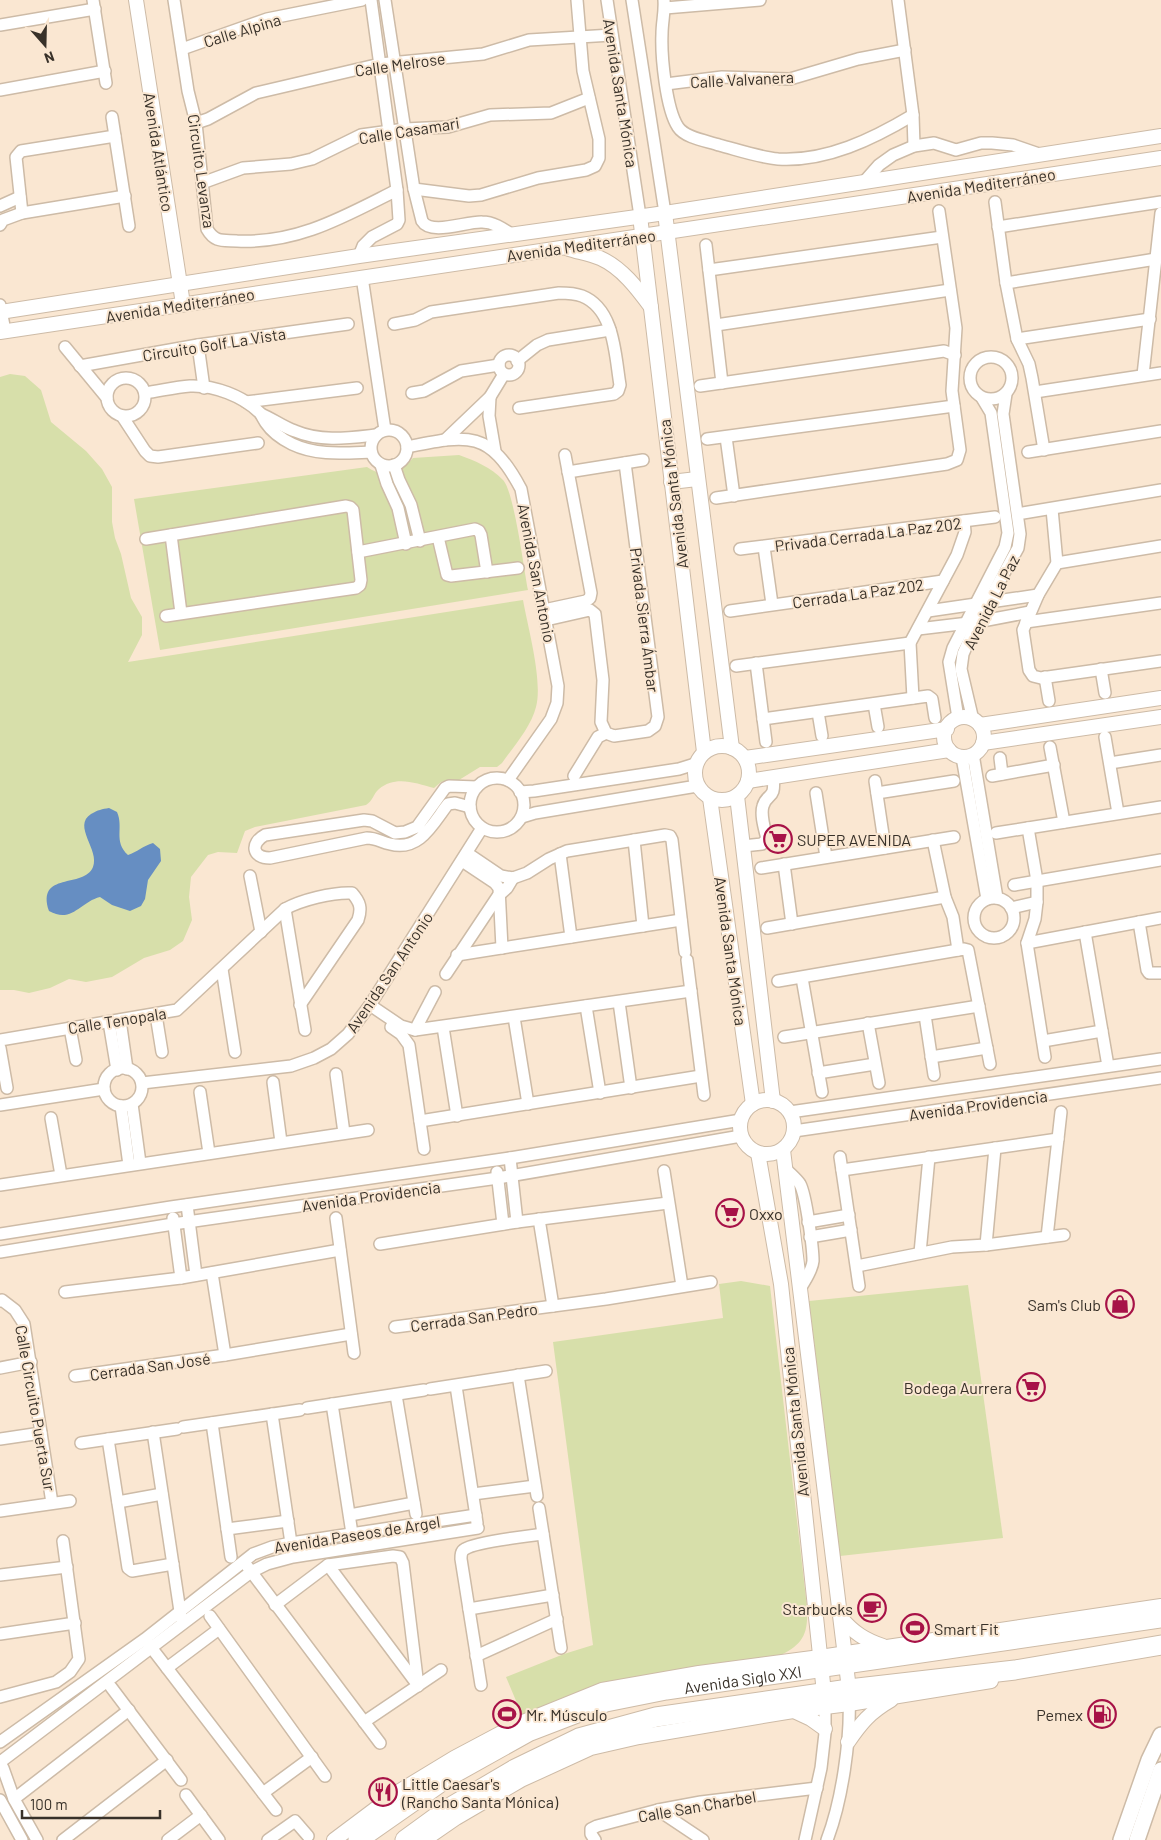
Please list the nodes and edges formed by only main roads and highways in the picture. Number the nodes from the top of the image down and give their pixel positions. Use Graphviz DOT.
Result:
graph roads {
  1 [pos="1161,1618"];
  2 [pos="1161,1645"];
  3 [pos="886,1647"];
  4 [pos="1136,1648"];
  5 [pos="910,1656"];
  6 [pos="1161,1656"];
  7 [pos="1161,1734"];
  8 [pos="1161,1770"];
  9 [pos="358,1840"];
  10 [pos="405,1840"];
  11 [pos="1121,1840"];
  12 [pos="1137,1840"];
  1 -- 5 [label="highway, Avenida Siglo XXI"];
  2 -- 4 [label="highway, Avenida Siglo XXI"];
  3 -- 5 [label="highway"];
  4 -- 6 [label="highway"];
  4 -- 10 [label="highway, Avenida Siglo XXI"];
  5 -- 9 [label="highway, Avenida Siglo XXI"];
  7 -- 11 [label="main road"];
  8 -- 12 [label="main road"];
}
